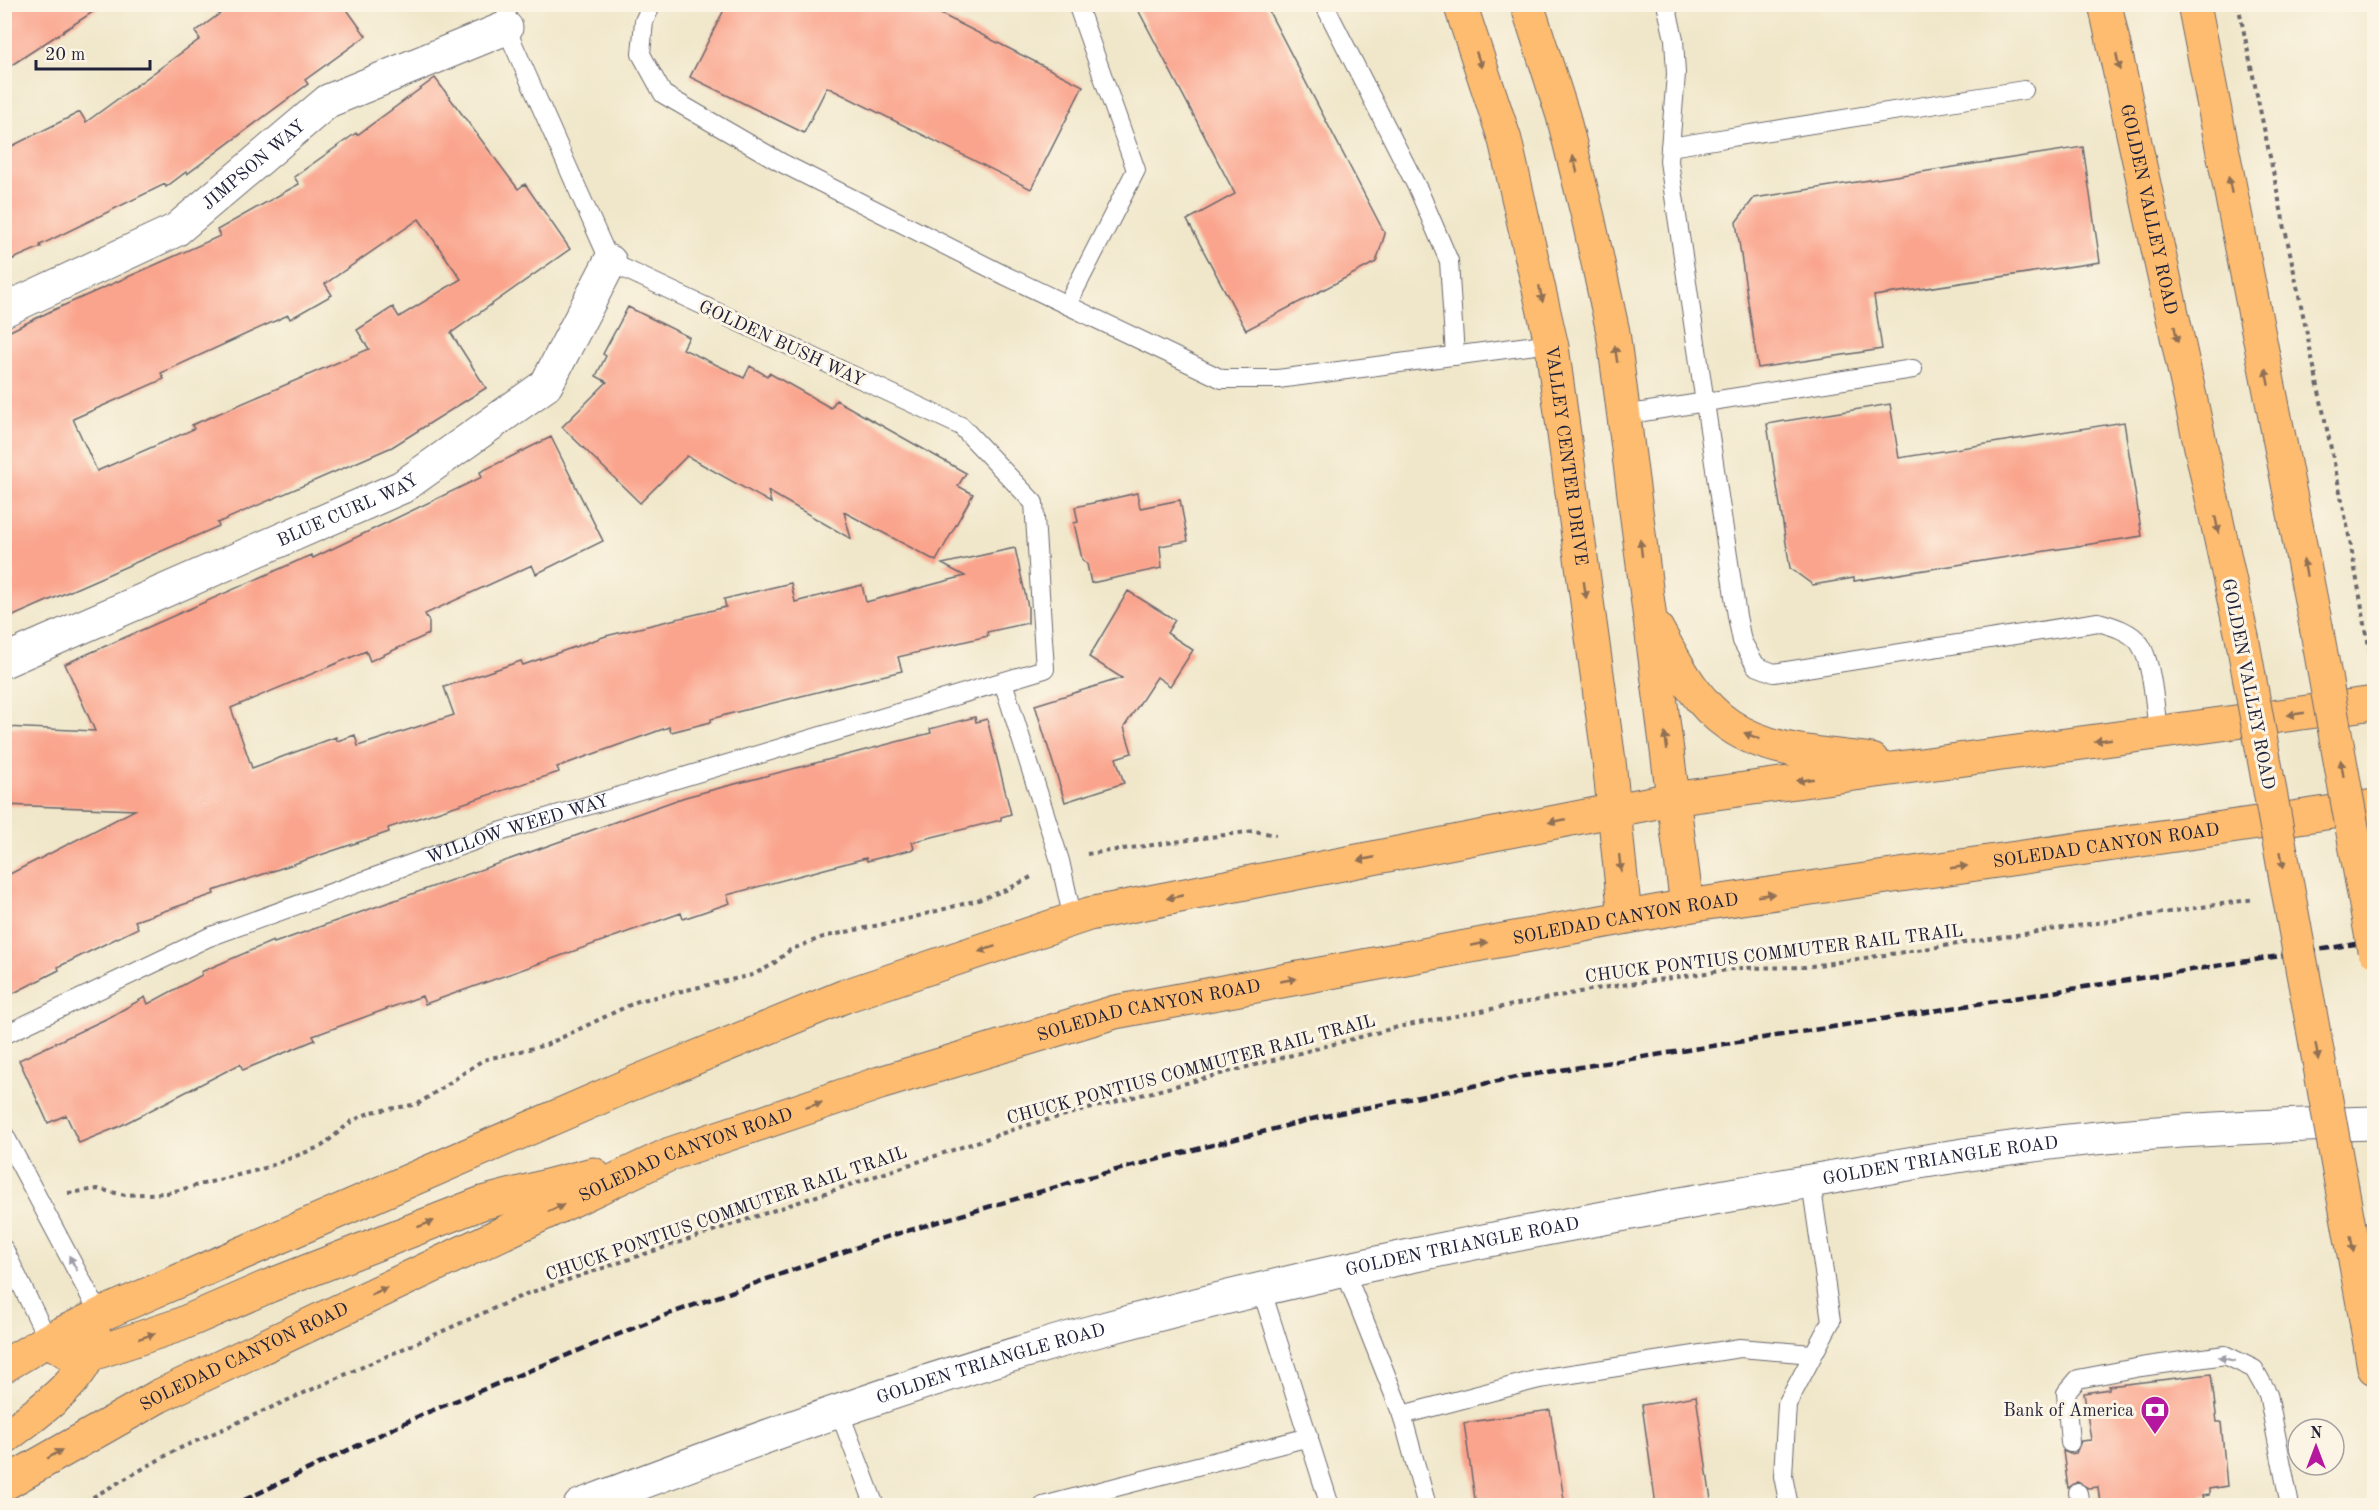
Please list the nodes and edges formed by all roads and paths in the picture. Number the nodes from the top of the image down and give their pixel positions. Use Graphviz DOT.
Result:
graph roads {
  1 [pos="652,4"];
  2 [pos="1077,4"];
  3 [pos="1324,4"];
  4 [pos="1460,4"];
  5 [pos="1527,4"];
  6 [pos="1666,4"];
  7 [pos="2105,4"];
  8 [pos="2194,4"];
  9 [pos="2238,4"];
  10 [pos="506,16"];
  11 [pos="2024,90"];
  12 [pos="1670,147"];
  13 [pos="610,262"];
  14 [pos="1067,305"];
  15 [pos="4,310"];
  16 [pos="1551,343"];
  17 [pos="1455,356"];
  18 [pos="1913,369"];
  19 [pos="1705,401"];
  20 [pos="1624,415"];
  21 [pos="1650,618"];
  22 [pos="4,661"];
  23 [pos="1045,669"];
  24 [pos="2374,677"];
  25 [pos="1003,681"];
  26 [pos="2374,703"];
  27 [pos="2158,732"];
  28 [pos="1912,766"];
  29 [pos="1672,799"];
  30 [pos="2374,806"];
  31 [pos="1614,809"];
  32 [pos="1276,835"];
  33 [pos="1060,861"];
  34 [pos="2256,899"];
  35 [pos="1688,906"];
  36 [pos="1625,917"];
  37 [pos="1073,920"];
  38 [pos="2374,950"];
  39 [pos="4,1035"];
  40 [pos="2374,1123"];
  41 [pos="4,1134"];
  42 [pos="670,1154"];
  43 [pos="1811,1182"];
  44 [pos="32,1187"];
  45 [pos="4,1249"];
  46 [pos="1344,1269"];
  47 [pos="1261,1288"];
  48 [pos="100,1315"];
  49 [pos="48,1340"];
  50 [pos="92,1354"];
  51 [pos="1812,1354"];
  52 [pos="4,1366"];
  53 [pos="2374,1368"];
  54 [pos="839,1411"];
  55 [pos="1402,1415"];
  56 [pos="1309,1437"];
  57 [pos="4,1438"];
  58 [pos="2070,1443"];
  59 [pos="4,1484"];
  60 [pos="77,1506"];
  61 [pos="580,1506"];
  62 [pos="875,1506"];
  63 [pos="1043,1506"];
  64 [pos="1330,1506"];
  65 [pos="1427,1506"];
  66 [pos="1789,1506"];
  67 [pos="2290,1506"];
  1 -- 14 [label="lane"];
  2 -- 14 [label="lane"];
  3 -- 17 [label="lane"];
  4 -- 16 [label="main road, VALLEY CENTER DRIVE, one-way"];
  20 -- 5 [label="main road, one-way"];
  6 -- 12 [label="lane"];
  7 -- 53 [label="main road, GOLDEN VALLEY ROAD, one-way, bridge"];
  38 -- 8 [label="main road, one-way, bridge"];
  9 -- 24 [label="path"];
  10 -- 13 [label="lane"];
  10 -- 15 [label="street, JIMPSON WAY"];
  11 -- 12 [label="lane"];
  12 -- 19 [label="lane"];
  13 -- 22 [label="street, BLUE CURL WAY"];
  13 -- 23 [label="lane, GOLDEN BUSH WAY"];
  14 -- 17 [label="lane"];
  16 -- 17 [label="lane"];
  16 -- 31 [label="main road, VALLEY CENTER DRIVE, one-way"];
  18 -- 19 [label="lane"];
  19 -- 20 [label="lane"];
  19 -- 27 [label="lane"];
  21 -- 20 [label="main road, one-way"];
  28 -- 21 [label="main road, one-way"];
  29 -- 21 [label="main road, one-way"];
  23 -- 25 [label="lane, WILLOW WEED WAY"];
  25 -- 33 [label="lane"];
  25 -- 39 [label="lane, WILLOW WEED WAY"];
  26 -- 27 [label="main road, one-way"];
  27 -- 28 [label="main road, one-way"];
  28 -- 29 [label="main road, one-way"];
  29 -- 31 [label="main road"];
  29 -- 35 [label="main road"];
  35 -- 30 [label="main road, SOLEDAD CANYON ROAD, one-way"];
  31 -- 36 [label="main road, VALLEY CENTER DRIVE, one-way"];
  31 -- 37 [label="main road, one-way"];
  32 -- 33 [label="path"];
  33 -- 37 [label="lane"];
  33 -- 44 [label="path"];
  34 -- 60 [label="path, CHUCK PONTIUS COMMUTER RAIL TRAIL"];
  35 -- 36 [label="main road, SOLEDAD CANYON ROAD"];
  42 -- 36 [label="main road, SOLEDAD CANYON ROAD, one-way"];
  37 -- 48 [label="main road, one-way"];
  40 -- 43 [label="street, GOLDEN TRIANGLE ROAD"];
  41 -- 44 [label="lane"];
  50 -- 42 [label="main road, one-way"];
  59 -- 42 [label="main road, SOLEDAD CANYON ROAD, one-way"];
  43 -- 46 [label="street, GOLDEN TRIANGLE ROAD"];
  43 -- 51 [label="lane"];
  48 -- 44 [label="lane, one-way"];
  45 -- 49 [label="lane"];
  46 -- 47 [label="street, GOLDEN TRIANGLE ROAD"];
  46 -- 55 [label="lane"];
  47 -- 54 [label="street, GOLDEN TRIANGLE ROAD"];
  47 -- 56 [label="lane"];
  48 -- 49 [label="main road"];
  48 -- 50 [label="main road"];
  49 -- 50 [label="main road"];
  49 -- 52 [label="main road"];
  50 -- 57 [label="main road"];
  51 -- 55 [label="lane"];
  51 -- 66 [label="lane"];
  54 -- 61 [label="street, GOLDEN TRIANGLE ROAD"];
  54 -- 62 [label="lane"];
  55 -- 65 [label="lane"];
  56 -- 63 [label="lane"];
  56 -- 64 [label="lane"];
  67 -- 58 [label="lane, one-way"];
}
